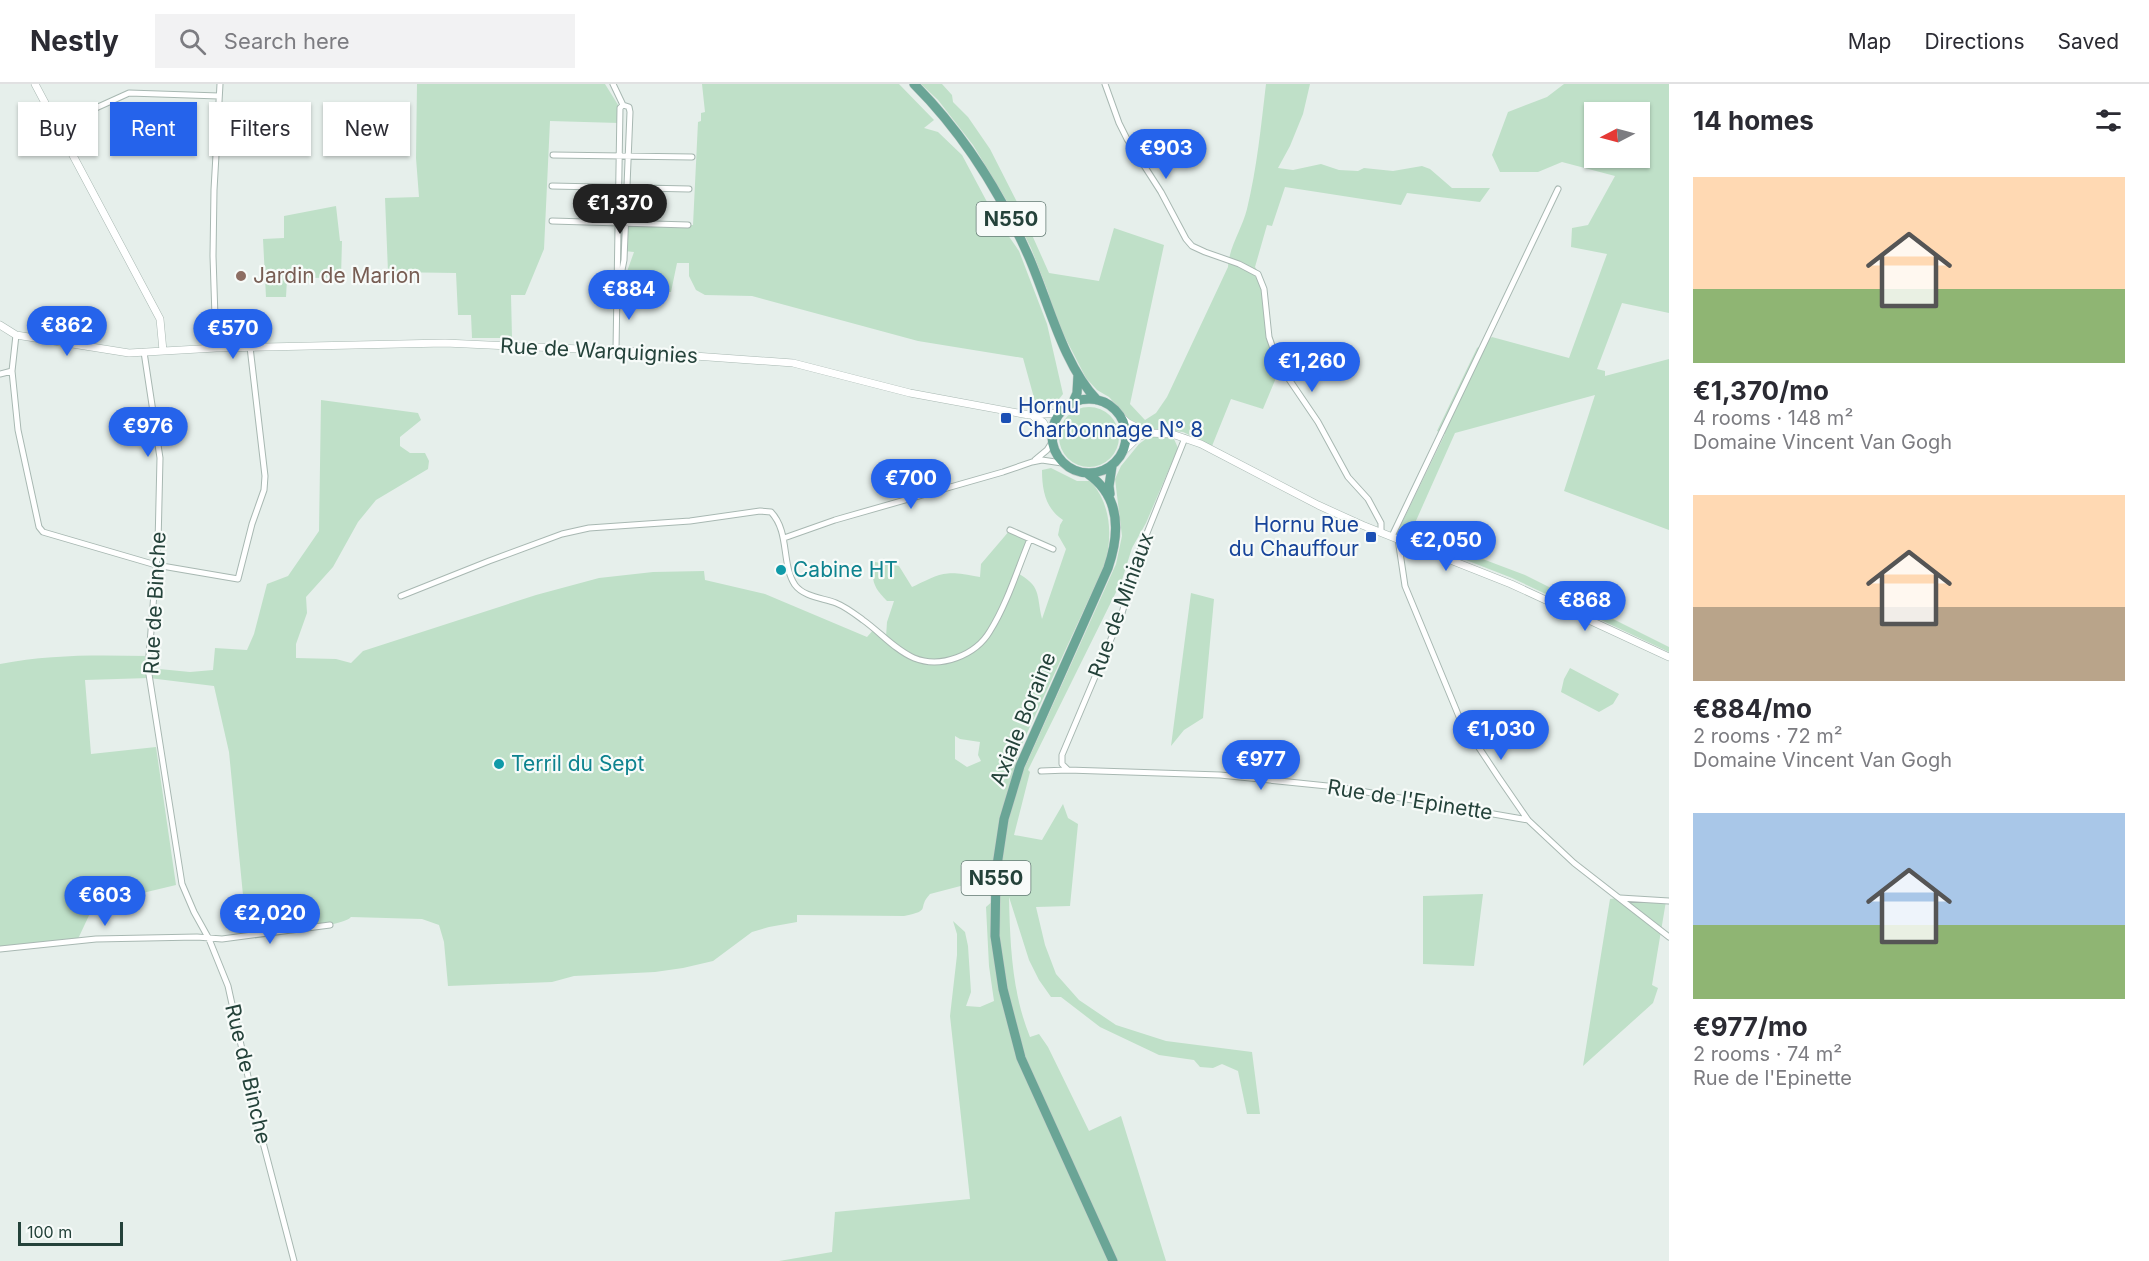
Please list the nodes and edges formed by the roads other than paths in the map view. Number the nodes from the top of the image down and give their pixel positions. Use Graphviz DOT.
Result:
graph roads {
  1 [pos="34,84"];
  2 [pos="220,84"];
  3 [pos="612,84"];
  4 [pos="914,84"];
  5 [pos="1105,84"];
  6 [pos="219,96"];
  7 [pos="43,102"];
  8 [pos="623,105"];
  9 [pos="98,107"];
  10 [pos="630,114"];
  11 [pos="620,118"];
  12 [pos="553,155"];
  13 [pos="72,156"];
  14 [pos="619,156"];
  15 [pos="627,156"];
  16 [pos="692,157"];
  17 [pos="552,186"];
  18 [pos="618,188"];
  19 [pos="626,188"];
  20 [pos="689,189"];
  21 [pos="1558,189"];
  22 [pos="552,221"];
  23 [pos="617,223"];
  24 [pos="625,223"];
  25 [pos="688,225"];
  26 [pos="619,291"];
  27 [pos="0,325"];
  28 [pos="16,335"];
  29 [pos="216,348"];
  30 [pos="250,348"];
  31 [pos="616,350"];
  32 [pos="163,351"];
  33 [pos="144,352"];
  34 [pos="12,371"];
  35 [pos="1078,372"];
  36 [pos="0,374"];
  37 [pos="1098,400"];
  38 [pos="1073,402"];
  39 [pos="1059,413"];
  40 [pos="1029,415"];
  41 [pos="1120,416"];
  42 [pos="1148,433"];
  43 [pos="1052,438"];
  44 [pos="1185,438"];
  45 [pos="1123,452"];
  46 [pos="1032,462"];
  47 [pos="1062,462"];
  48 [pos="1112,466"];
  49 [pos="1088,474"];
  50 [pos="1110,496"];
  51 [pos="1010,530"];
  52 [pos="1381,532"];
  53 [pos="1395,537"];
  54 [pos="784,538"];
  55 [pos="1030,539"];
  56 [pos="1053,549"];
  57 [pos="156,565"];
  58 [pos="401,596"];
  59 [pos="1669,657"];
  60 [pos="1068,770"];
  61 [pos="1041,771"];
  62 [pos="1528,820"];
  63 [pos="1618,898"];
  64 [pos="1669,901"];
  65 [pos="330,925"];
  66 [pos="1669,937"];
  67 [pos="209,939"];
  68 [pos="0,949"];
  69 [pos="294,1261"];
  70 [pos="1113,1261"];
  1 -- 7 [label="street"];
  2 -- 6 [label="street"];
  3 -- 8 [label="street"];
  4 -- 35 [label="main road, N550"];
  5 -- 52 [label="street"];
  6 -- 9 [label="street"];
  6 -- 29 [label="street"];
  8 -- 10 [label="street"];
  8 -- 11 [label="street"];
  10 -- 11 [label="street"];
  10 -- 15 [label="street"];
  11 -- 14 [label="street"];
  12 -- 14 [label="street"];
  13 -- 32 [label="street"];
  14 -- 15 [label="street"];
  14 -- 18 [label="street"];
  15 -- 16 [label="street"];
  15 -- 19 [label="street"];
  17 -- 18 [label="street"];
  18 -- 19 [label="street"];
  18 -- 23 [label="street"];
  19 -- 20 [label="street"];
  19 -- 24 [label="street"];
  21 -- 53 [label="street"];
  22 -- 23 [label="street"];
  23 -- 24 [label="street"];
  23 -- 26 [label="street"];
  24 -- 25 [label="street"];
  24 -- 26 [label="street"];
  26 -- 31 [label="street"];
  27 -- 28 [label="street"];
  28 -- 33 [label="street"];
  28 -- 34 [label="street"];
  29 -- 30 [label="street, Rue de Warquignies"];
  29 -- 32 [label="street, Rue de Warquignies"];
  30 -- 31 [label="street, Rue de Warquignies"];
  30 -- 57 [label="street"];
  31 -- 40 [label="street, Rue de Warquignies"];
  32 -- 33 [label="street"];
  33 -- 57 [label="street, Rue de Binche"];
  34 -- 36 [label="street"];
  34 -- 57 [label="street"];
  35 -- 37 [label="main road"];
  35 -- 38 [label="main road"];
  37 -- 38 [label="main road"];
  37 -- 41 [label="main road"];
  38 -- 39 [label="main road"];
  39 -- 40 [label="street, Rue de Warquignies"];
  39 -- 43 [label="main road"];
  40 -- 43 [label="street"];
  41 -- 42 [label="street"];
  41 -- 45 [label="main road"];
  42 -- 44 [label="street"];
  42 -- 45 [label="street"];
  43 -- 46 [label="street"];
  43 -- 47 [label="main road"];
  44 -- 52 [label="street"];
  44 -- 60 [label="street, Rue de Miniaux"];
  45 -- 48 [label="main road"];
  46 -- 47 [label="street"];
  46 -- 54 [label="street"];
  47 -- 49 [label="main road"];
  48 -- 49 [label="main road"];
  48 -- 50 [label="main road, Axiale Boraine"];
  49 -- 50 [label="main road"];
  50 -- 70 [label="main road, Axiale Boraine / N550"];
  51 -- 55 [label="street"];
  52 -- 53 [label="street"];
  53 -- 59 [label="street"];
  53 -- 62 [label="street"];
  54 -- 55 [label="street"];
  54 -- 58 [label="street"];
  55 -- 56 [label="street"];
  57 -- 67 [label="street, Rue de Binche"];
  60 -- 61 [label="street, Rue de l'Epinette"];
  60 -- 62 [label="street, Rue de l'Epinette"];
  62 -- 63 [label="street"];
  63 -- 64 [label="street"];
  63 -- 66 [label="street"];
  65 -- 67 [label="street"];
  67 -- 68 [label="street"];
  67 -- 69 [label="street, Rue de Binche"];
}
